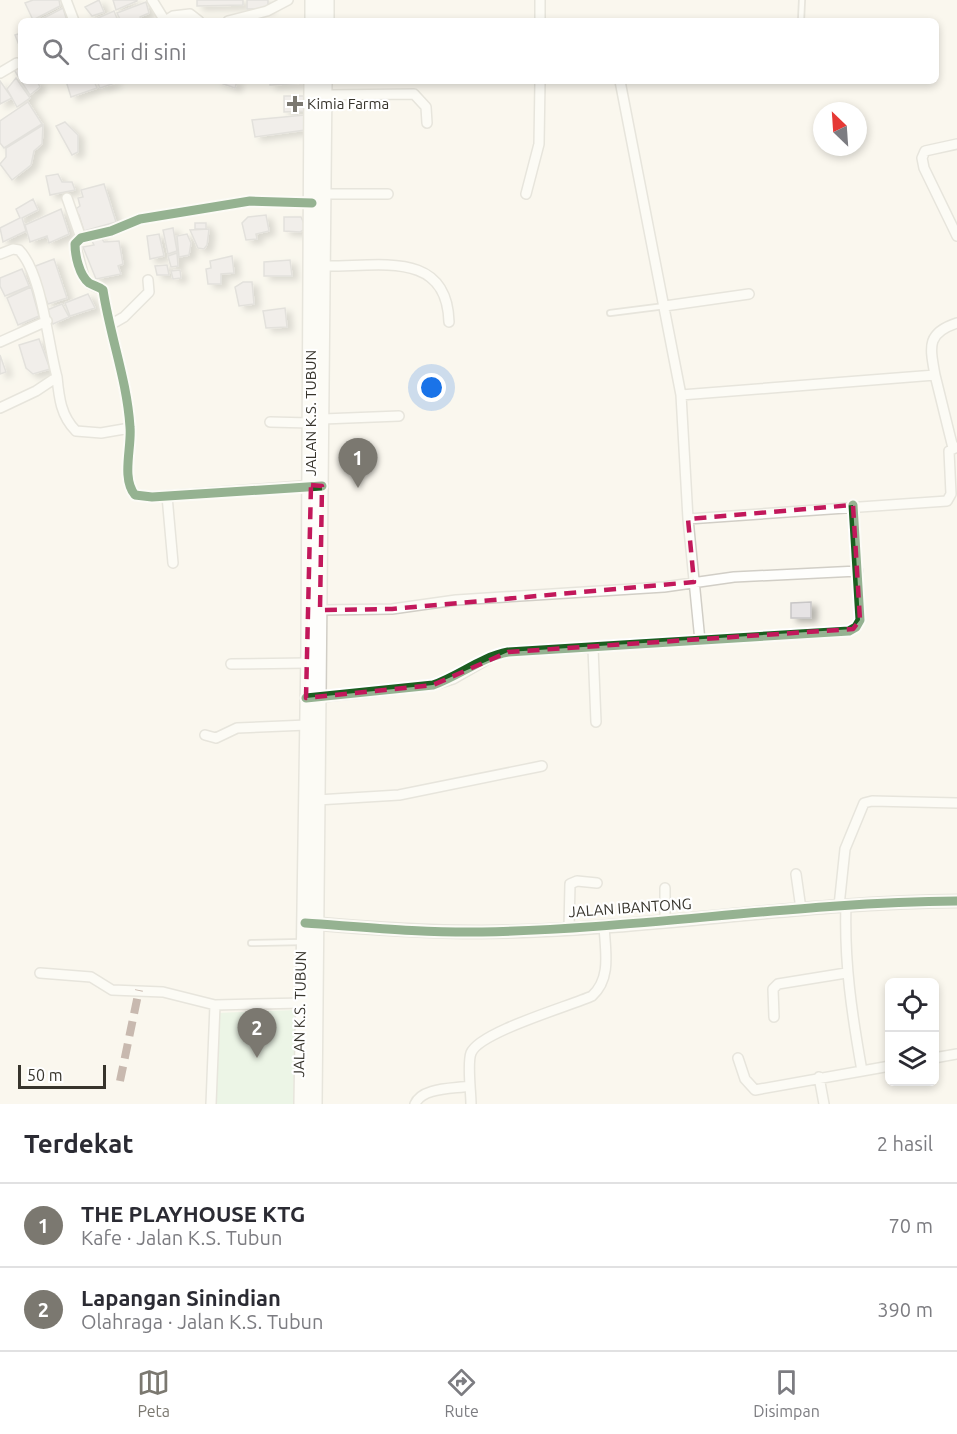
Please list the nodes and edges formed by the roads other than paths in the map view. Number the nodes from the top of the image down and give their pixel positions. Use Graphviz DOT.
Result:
graph roads {
  1 [pos="66,0"];
  2 [pos="152,0"];
  3 [pos="288,0"];
  4 [pos="313,0"];
  5 [pos="326,0"];
  6 [pos="540,0"];
  7 [pos="802,0"];
  8 [pos="73,18"];
  9 [pos="162,18"];
  10 [pos="169,18"];
  11 [pos="195,18"];
  12 [pos="240,18"];
  13 [pos="313,18"];
  14 [pos="326,18"];
  15 [pos="540,18"];
  16 [pos="801,18"];
  17 [pos="17,63"];
  18 [pos="0,73"];
  19 [pos="312,84"];
  20 [pos="540,84"];
  21 [pos="621,84"];
  22 [pos="324,88"];
  23 [pos="427,123"];
  24 [pos="957,144"];
  25 [pos="388,194"];
  26 [pos="526,194"];
  27 [pos="67,198"];
  28 [pos="318,199"];
  29 [pos="957,236"];
  30 [pos="81,238"];
  31 [pos="0,254"];
  32 [pos="318,266"];
  33 [pos="148,280"];
  34 [pos="749,294"];
  35 [pos="664,306"];
  36 [pos="610,313"];
  37 [pos="47,321"];
  38 [pos="449,322"];
  39 [pos="957,323"];
  40 [pos="110,325"];
  41 [pos="0,342"];
  42 [pos="934,375"];
  43 [pos="57,377"];
  44 [pos="681,395"];
  45 [pos="0,408"];
  46 [pos="399,416"];
  47 [pos="316,421"];
  48 [pos="270,422"];
  49 [pos="130,428"];
  50 [pos="955,448"];
  51 [pos="316,486"];
  52 [pos="167,496"];
  53 [pos="853,505"];
  54 [pos="688,519"];
  55 [pos="173,563"];
  56 [pos="858,571"];
  57 [pos="694,582"];
  58 [pos="320,610"];
  59 [pos="700,641"];
  60 [pos="593,648"];
  61 [pos="308,663"];
  62 [pos="231,664"];
  63 [pos="312,698"];
  64 [pos="596,722"];
  65 [pos="311,724"];
  66 [pos="205,735"];
  67 [pos="312,748"];
  68 [pos="543,766"];
  69 [pos="317,800"];
  70 [pos="957,803"];
  71 [pos="796,874"];
  72 [pos="597,883"];
  73 [pos="665,888"];
  74 [pos="957,901"];
  75 [pos="843,906"];
  76 [pos="801,909"];
  77 [pos="665,921"];
  78 [pos="311,923"];
  79 [pos="604,925"];
  80 [pos="569,928"];
  81 [pos="305,942"];
  82 [pos="251,943"];
  83 [pos="846,973"];
  84 [pos="40,974"];
  85 [pos="304,1003"];
  86 [pos="215,1005"];
  87 [pos="774,1017"];
  88 [pos="957,1054"];
  89 [pos="939,1057"];
  90 [pos="738,1058"];
  91 [pos="885,1067"];
  92 [pos="862,1071"];
  93 [pos="819,1077"];
  94 [pos="471,1086"];
  95 [pos="211,1104"];
  96 [pos="302,1104"];
  97 [pos="314,1104"];
  98 [pos="415,1104"];
  99 [pos="471,1104"];
  100 [pos="824,1104"];
  1 -- 8 [label="street"];
  2 -- 9 [label="street"];
  3 -- 12 [label="street"];
  4 -- 13 [label="highway"];
  5 -- 14 [label="highway"];
  6 -- 15 [label="street"];
  7 -- 16 [label="lane"];
  10 -- 11 [label="street"];
  17 -- 18 [label="street"];
  19 -- 28 [label="highway, JALAN K.S. TUBUN"];
  20 -- 26 [label="street"];
  21 -- 35 [label="street"];
  22 -- 23 [label="street"];
  22 -- 28 [label="highway, JALAN K.S. TUBUN"];
  24 -- 29 [label="street"];
  25 -- 28 [label="street"];
  27 -- 30 [label="street"];
  28 -- 30 [label="street"];
  28 -- 32 [label="highway, JALAN K.S. TUBUN"];
  30 -- 40 [label="street"];
  31 -- 37 [label="street"];
  32 -- 38 [label="street"];
  32 -- 47 [label="highway, JALAN K.S. TUBUN"];
  33 -- 40 [label="street"];
  34 -- 35 [label="street"];
  35 -- 36 [label="lane"];
  35 -- 44 [label="street"];
  37 -- 41 [label="street"];
  37 -- 43 [label="street"];
  39 -- 42 [label="street"];
  40 -- 49 [label="street"];
  42 -- 44 [label="street"];
  42 -- 50 [label="street"];
  43 -- 45 [label="street"];
  43 -- 49 [label="street"];
  44 -- 54 [label="street"];
  46 -- 47 [label="street"];
  47 -- 48 [label="street"];
  47 -- 51 [label="highway, JALAN K.S. TUBUN"];
  49 -- 52 [label="street"];
  50 -- 53 [label="street"];
  51 -- 52 [label="street"];
  51 -- 58 [label="highway, JALAN K.S. TUBUN"];
  51 -- 61 [label="highway, JALAN K.S. TUBUN"];
  52 -- 55 [label="street"];
  53 -- 54 [label="street"];
  53 -- 56 [label="street"];
  54 -- 57 [label="street"];
  56 -- 57 [label="street"];
  56 -- 59 [label="street"];
  57 -- 58 [label="street"];
  57 -- 59 [label="street"];
  58 -- 63 [label="highway, JALAN K.S. TUBUN"];
  59 -- 60 [label="street"];
  60 -- 63 [label="street"];
  60 -- 64 [label="street"];
  61 -- 62 [label="street"];
  61 -- 63 [label="highway, JALAN K.S. TUBUN"];
  63 -- 65 [label="highway, JALAN K.S. TUBUN"];
  65 -- 66 [label="street"];
  65 -- 67 [label="highway, JALAN K.S. TUBUN"];
  67 -- 69 [label="highway, JALAN K.S. TUBUN"];
  67 -- 78 [label="highway, JALAN K.S. TUBUN"];
  68 -- 69 [label="street"];
  69 -- 78 [label="highway, JALAN K.S. TUBUN"];
  70 -- 75 [label="street"];
  71 -- 76 [label="street"];
  72 -- 80 [label="street"];
  73 -- 77 [label="street"];
  74 -- 75 [label="street, JALAN IBANTONG"];
  75 -- 76 [label="street, JALAN IBANTONG"];
  75 -- 83 [label="street"];
  76 -- 77 [label="street, JALAN IBANTONG"];
  77 -- 79 [label="street, JALAN IBANTONG"];
  78 -- 80 [label="street, JALAN IBANTONG"];
  78 -- 81 [label="highway, JALAN K.S. TUBUN"];
  78 -- 97 [label="highway, JALAN K.S. TUBUN"];
  79 -- 80 [label="street, JALAN IBANTONG"];
  79 -- 94 [label="street"];
  81 -- 82 [label="lane"];
  81 -- 85 [label="highway, JALAN K.S. TUBUN"];
  83 -- 87 [label="street"];
  83 -- 92 [label="street"];
  84 -- 86 [label="street"];
  85 -- 86 [label="street"];
  85 -- 96 [label="highway, JALAN K.S. TUBUN"];
  86 -- 95 [label="street"];
  88 -- 89 [label="street"];
  90 -- 93 [label="street"];
  91 -- 92 [label="street"];
  92 -- 93 [label="street"];
  93 -- 100 [label="street"];
  94 -- 98 [label="street"];
  94 -- 99 [label="street"];
}
